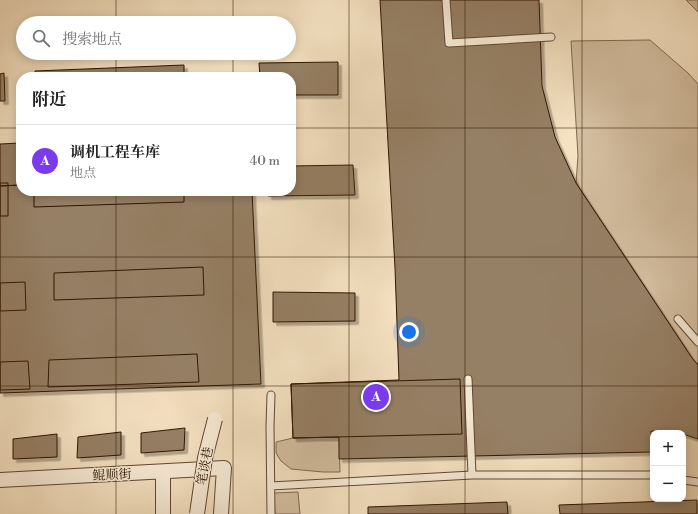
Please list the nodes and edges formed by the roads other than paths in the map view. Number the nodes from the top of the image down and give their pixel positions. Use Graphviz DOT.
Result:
graph roads {
  1 [pos="446,0"];
  2 [pos="551,37"];
  3 [pos="678,318"];
  4 [pos="698,342"];
  5 [pos="468,379"];
  6 [pos="271,395"];
  7 [pos="215,419"];
  8 [pos="224,468"];
  9 [pos="163,472"];
  10 [pos="472,475"];
  11 [pos="650,475"];
  12 [pos="0,480"];
  13 [pos="686,480"];
  14 [pos="698,482"];
  15 [pos="271,486"];
  16 [pos="163,514"];
  17 [pos="197,514"];
  18 [pos="221,514"];
  19 [pos="271,514"];
  1 -- 2 [label="lane"];
  3 -- 4 [label="lane"];
  5 -- 10 [label="lane"];
  6 -- 15 [label="lane"];
  7 -- 17 [label="street, 笔谈巷, bridge"];
  8 -- 9 [label="street, 鲲顺街"];
  8 -- 18 [label="street, 笔谈巷"];
  9 -- 12 [label="street, 鲲顺街"];
  9 -- 16 [label="street"];
  10 -- 11 [label="lane"];
  10 -- 15 [label="lane"];
  13 -- 14 [label="lane"];
  15 -- 19 [label="lane"];
}
